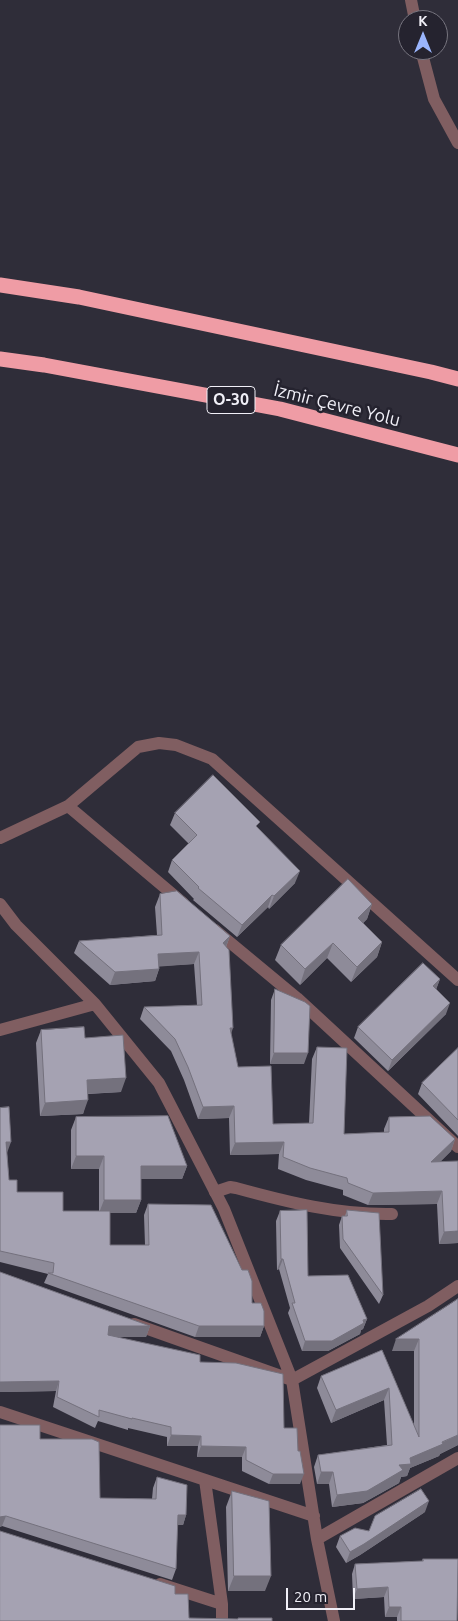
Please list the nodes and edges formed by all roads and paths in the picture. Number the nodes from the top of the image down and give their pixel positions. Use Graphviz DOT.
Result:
graph roads {
  1 [pos="424,60"];
  2 [pos="458,143"];
  3 [pos="0,285"];
  4 [pos="0,359"];
  5 [pos="458,379"];
  6 [pos="458,455"];
  7 [pos="68,806"];
  8 [pos="0,838"];
  9 [pos="0,904"];
  10 [pos="190,908"];
  11 [pos="205,921"];
  12 [pos="458,980"];
  13 [pos="95,1004"];
  14 [pos="0,1030"];
  15 [pos="458,1147"];
  16 [pos="215,1192"];
  17 [pos="392,1214"];
  18 [pos="458,1286"];
  19 [pos="122,1320"];
  20 [pos="292,1380"];
  21 [pos="0,1412"];
  22 [pos="458,1458"];
  23 [pos="205,1480"];
  24 [pos="314,1516"];
  25 [pos="317,1539"];
  26 [pos="148,1581"];
  27 [pos="222,1604"];
  28 [pos="222,1621"];
  29 [pos="334,1621"];
  1 -- 2 [label="street"];
  3 -- 5 [label="highway"];
  4 -- 6 [label="highway, İzmir Çevre Yolu / O-30"];
  7 -- 8 [label="street"];
  7 -- 10 [label="street"];
  7 -- 12 [label="street"];
  9 -- 13 [label="street"];
  11 -- 15 [label="street"];
  13 -- 14 [label="street"];
  13 -- 16 [label="street"];
  16 -- 17 [label="street"];
  16 -- 20 [label="street"];
  18 -- 20 [label="street"];
  19 -- 20 [label="street"];
  20 -- 24 [label="street"];
  21 -- 23 [label="street"];
  22 -- 25 [label="street"];
  23 -- 24 [label="street"];
  23 -- 27 [label="street"];
  24 -- 25 [label="street"];
  25 -- 29 [label="street"];
  26 -- 27 [label="street"];
  27 -- 28 [label="street"];
}
